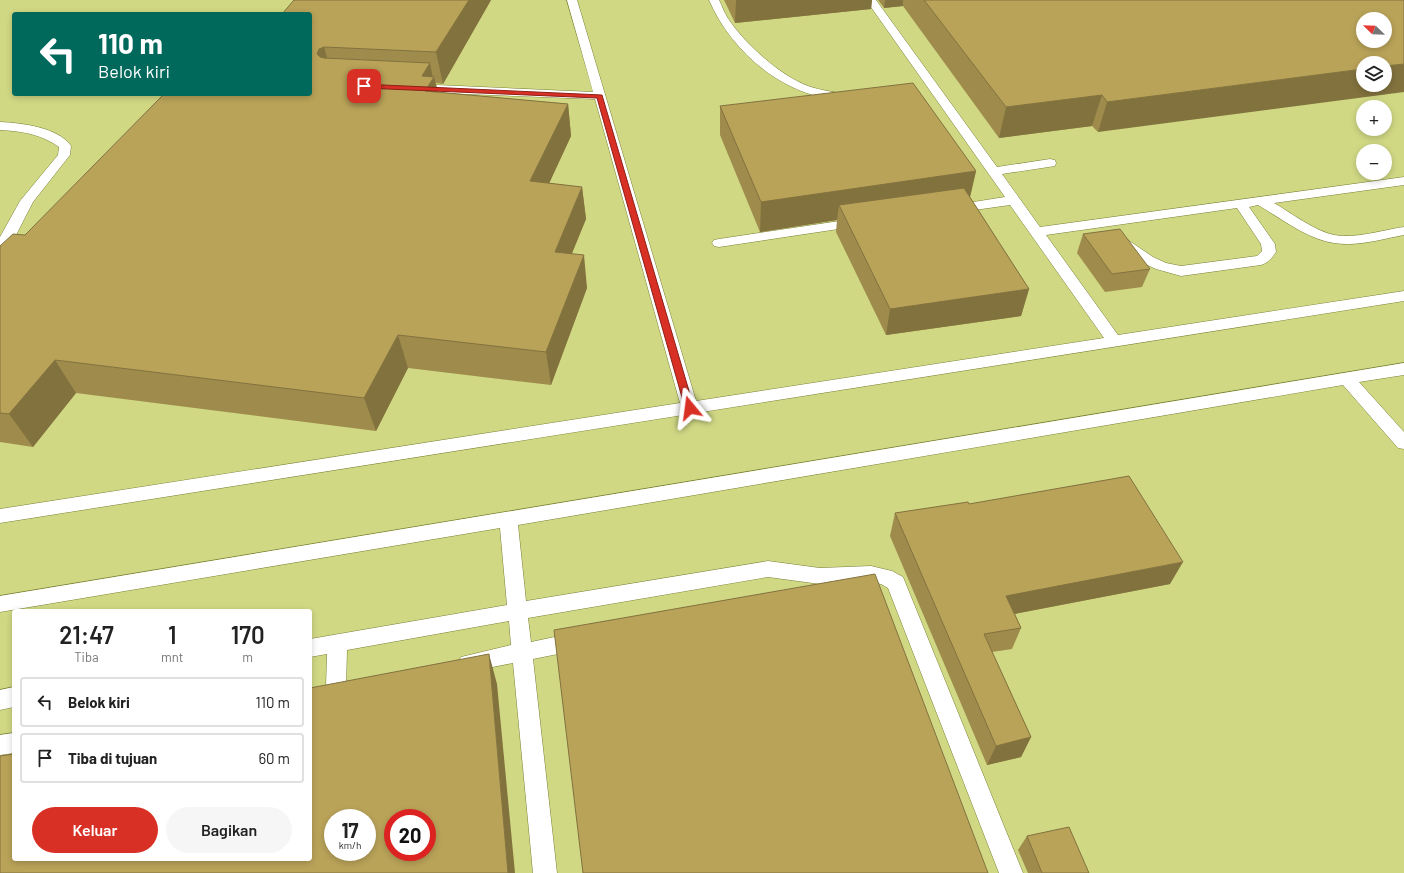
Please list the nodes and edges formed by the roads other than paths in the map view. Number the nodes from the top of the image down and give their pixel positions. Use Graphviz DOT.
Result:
graph roads {
  1 [pos="572,0"];
  2 [pos="714,0"];
  3 [pos="871,0"];
  4 [pos="405,88"];
  5 [pos="599,96"];
  6 [pos="860,98"];
  7 [pos="0,126"];
  8 [pos="1050,163"];
  9 [pos="993,171"];
  10 [pos="1404,181"];
  11 [pos="1014,200"];
  12 [pos="1260,201"];
  13 [pos="1240,203"];
  14 [pos="936,211"];
  15 [pos="874,220"];
  16 [pos="1095,224"];
  17 [pos="1404,231"];
  18 [pos="1037,232"];
  19 [pos="719,243"];
  20 [pos="0,246"];
  21 [pos="1404,296"];
  22 [pos="1115,342"];
  23 [pos="1404,368"];
  24 [pos="1346,378"];
  25 [pos="690,408"];
  26 [pos="1404,443"];
  27 [pos="0,516"];
  28 [pos="508,519"];
  29 [pos="820,576"];
  30 [pos="802,590"];
  31 [pos="0,604"];
  32 [pos="518,611"];
  33 [pos="599,637"];
  34 [pos="337,643"];
  35 [pos="312,648"];
  36 [pos="522,651"];
  37 [pos="452,666"];
  38 [pos="335,687"];
  39 [pos="12,697"];
  40 [pos="0,700"];
  41 [pos="12,743"];
  42 [pos="0,746"];
  43 [pos="545,873"];
  44 [pos="1011,873"];
  1 -- 5 [label="lane"];
  2 -- 6 [label="lane"];
  3 -- 9 [label="lane"];
  4 -- 5 [label="lane"];
  5 -- 25 [label="lane"];
  7 -- 20 [label="lane"];
  8 -- 9 [label="lane"];
  9 -- 11 [label="lane"];
  10 -- 12 [label="lane"];
  11 -- 14 [label="lane"];
  11 -- 18 [label="lane"];
  12 -- 13 [label="lane"];
  12 -- 17 [label="lane"];
  13 -- 16 [label="lane"];
  13 -- 16 [label="lane"];
  15 -- 19 [label="lane"];
  16 -- 18 [label="lane"];
  18 -- 22 [label="lane"];
  21 -- 22 [label="lane"];
  22 -- 25 [label="lane"];
  23 -- 24 [label="lane"];
  24 -- 26 [label="lane"];
  24 -- 28 [label="lane"];
  25 -- 27 [label="lane"];
  28 -- 31 [label="lane"];
  28 -- 32 [label="lane"];
  29 -- 30 [label="lane"];
  29 -- 32 [label="lane"];
  29 -- 44 [label="lane"];
  32 -- 34 [label="lane"];
  32 -- 36 [label="lane"];
  33 -- 36 [label="lane"];
  34 -- 35 [label="lane"];
  34 -- 38 [label="lane"];
  36 -- 37 [label="lane"];
  36 -- 43 [label="lane"];
  39 -- 40 [label="lane"];
  41 -- 42 [label="lane"];
}
